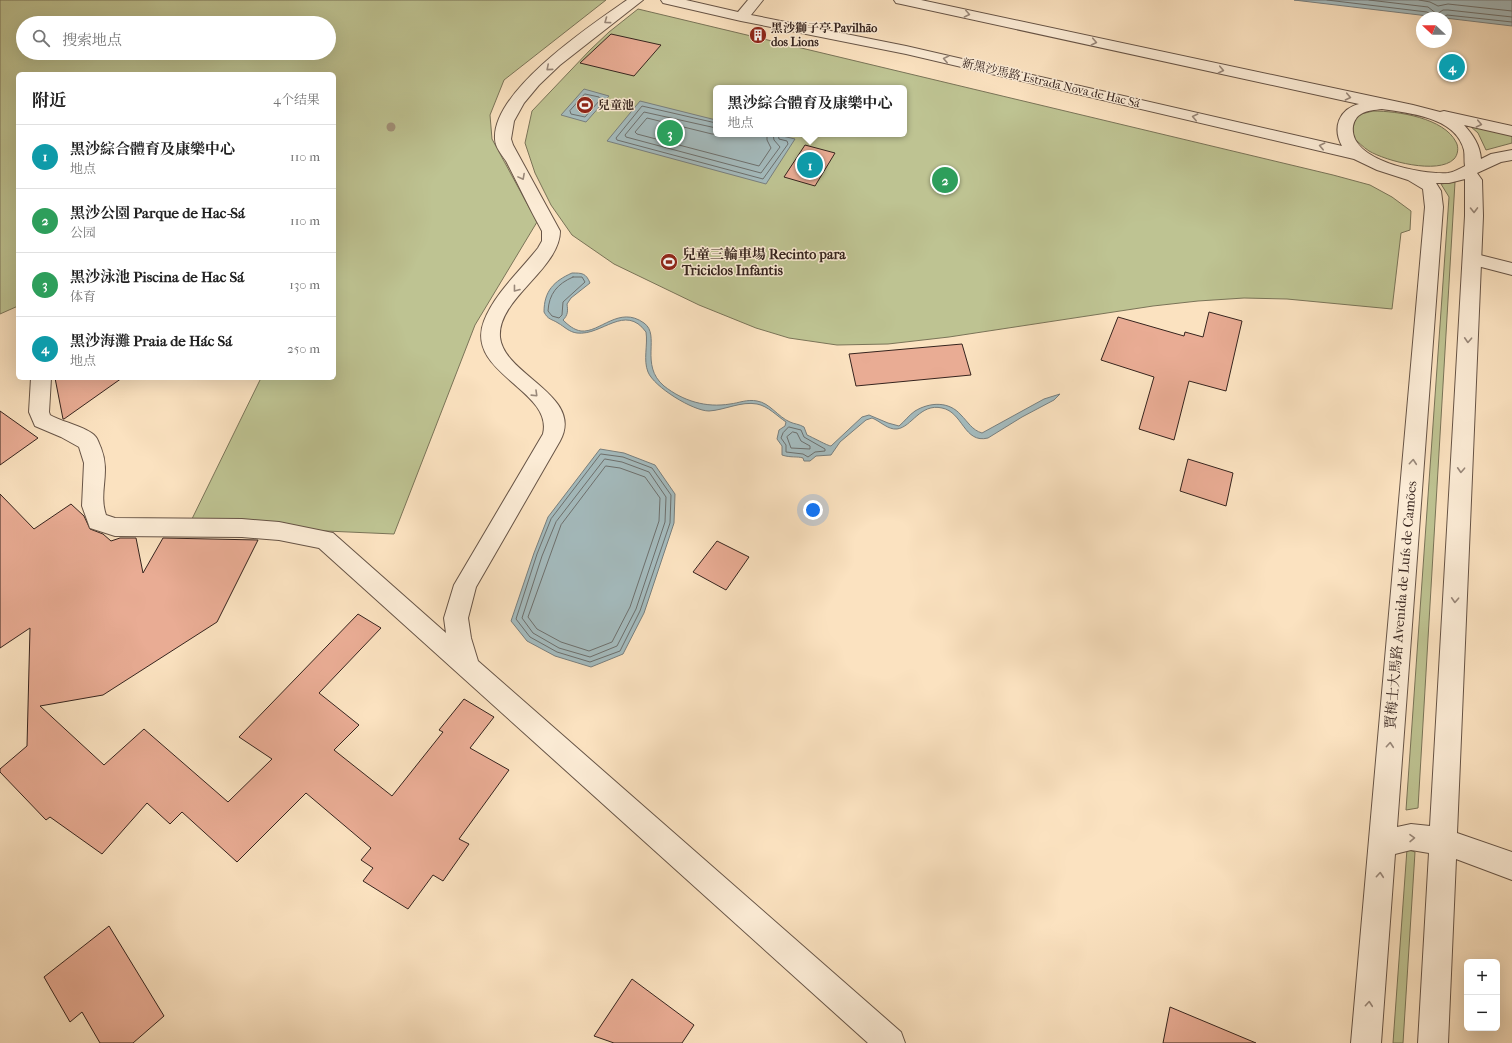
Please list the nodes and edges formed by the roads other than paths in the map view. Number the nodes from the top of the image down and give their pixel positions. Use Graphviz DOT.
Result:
graph roads {
  1 [pos="636,0"];
  2 [pos="668,0"];
  3 [pos="755,0"];
  4 [pos="901,0"];
  5 [pos="741,17"];
  6 [pos="1382,104"];
  7 [pos="1427,112"];
  8 [pos="1512,131"];
  9 [pos="1360,155"];
  10 [pos="1512,155"];
  11 [pos="1471,170"];
  12 [pos="1416,177"];
  13 [pos="1472,259"];
  14 [pos="1512,269"];
  15 [pos="41,380"];
  16 [pos="468,667"];
  17 [pos="1443,841"];
  18 [pos="1382,844"];
  19 [pos="1512,866"];
  20 [pos="890,1043"];
  21 [pos="1366,1043"];
  22 [pos="1433,1043"];
  1 -- 16 [label="street, one-way"];
  2 -- 5 [label="street, 新黑沙馬路 Estrada Nova de Hac Sá"];
  3 -- 5 [label="street"];
  4 -- 6 [label="street, one-way"];
  9 -- 5 [label="street, 新黑沙馬路 Estrada Nova de Hac Sá, one-way"];
  6 -- 7 [label="street"];
  6 -- 9 [label="street"];
  7 -- 8 [label="street, one-way"];
  7 -- 11 [label="street"];
  9 -- 12 [label="street"];
  10 -- 11 [label="street"];
  11 -- 12 [label="street"];
  11 -- 13 [label="street, one-way"];
  18 -- 12 [label="street, 賈梅士大馬路 Avenida de Luís de Camões, one-way"];
  13 -- 14 [label="lane"];
  13 -- 17 [label="street, one-way"];
  15 -- 16 [label="street"];
  16 -- 20 [label="street"];
  18 -- 17 [label="street, one-way"];
  17 -- 19 [label="street"];
  17 -- 22 [label="street"];
  21 -- 18 [label="street, 賈梅士大馬路 Avenida de Luís de Camões, one-way"];
}
